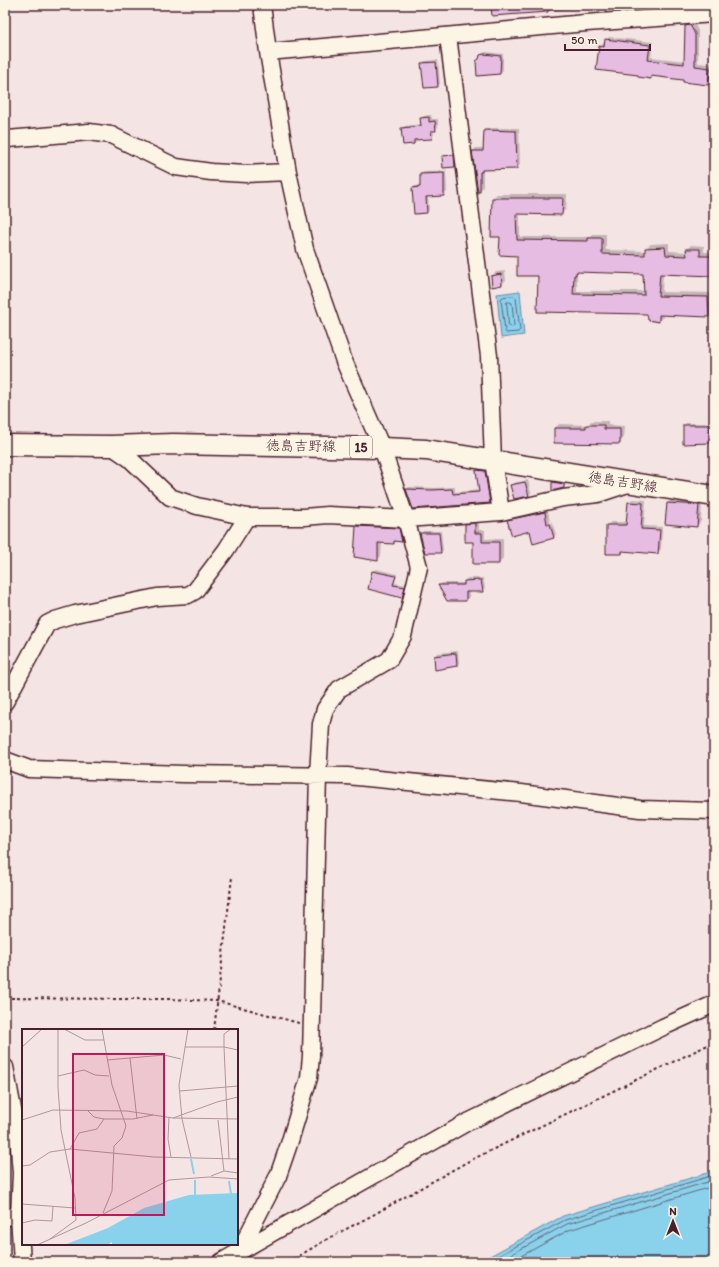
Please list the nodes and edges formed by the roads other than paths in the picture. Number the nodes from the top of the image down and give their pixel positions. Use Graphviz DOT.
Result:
graph roads {
  1 [pos="262,5"];
  2 [pos="714,14"];
  3 [pos="448,36"];
  4 [pos="268,52"];
  5 [pos="5,141"];
  6 [pos="288,172"];
  7 [pos="5,445"];
  8 [pos="111,446"];
  9 [pos="382,448"];
  10 [pos="493,461"];
  11 [pos="628,484"];
  12 [pos="714,496"];
  13 [pos="502,512"];
  14 [pos="247,517"];
  15 [pos="406,519"];
  16 [pos="5,702"];
  17 [pos="5,760"];
  18 [pos="318,775"];
  19 [pos="714,811"];
  20 [pos="714,1004"];
  21 [pos="5,1067"];
  22 [pos="12,1216"];
  23 [pos="240,1250"];
  24 [pos="22,1262"];
  25 [pos="222,1262"];
  1 -- 4 [label="street"];
  2 -- 3 [label="street"];
  3 -- 4 [label="street"];
  3 -- 10 [label="street"];
  4 -- 6 [label="street"];
  5 -- 6 [label="street"];
  6 -- 9 [label="street"];
  7 -- 8 [label="main road, 徳島吉野線 / 15"];
  8 -- 9 [label="main road, 徳島吉野線 / 15"];
  8 -- 14 [label="street"];
  9 -- 10 [label="main road, 徳島吉野線 / 15"];
  9 -- 15 [label="street"];
  10 -- 11 [label="main road, 徳島吉野線 / 15"];
  10 -- 13 [label="street"];
  11 -- 12 [label="main road, 徳島吉野線 / 15"];
  11 -- 13 [label="street"];
  13 -- 15 [label="street"];
  14 -- 15 [label="street"];
  14 -- 16 [label="street"];
  15 -- 18 [label="street"];
  17 -- 18 [label="street"];
  18 -- 19 [label="street"];
  18 -- 23 [label="street"];
  20 -- 23 [label="street"];
  21 -- 22 [label="street"];
  22 -- 24 [label="street"];
  23 -- 25 [label="street"];
}
